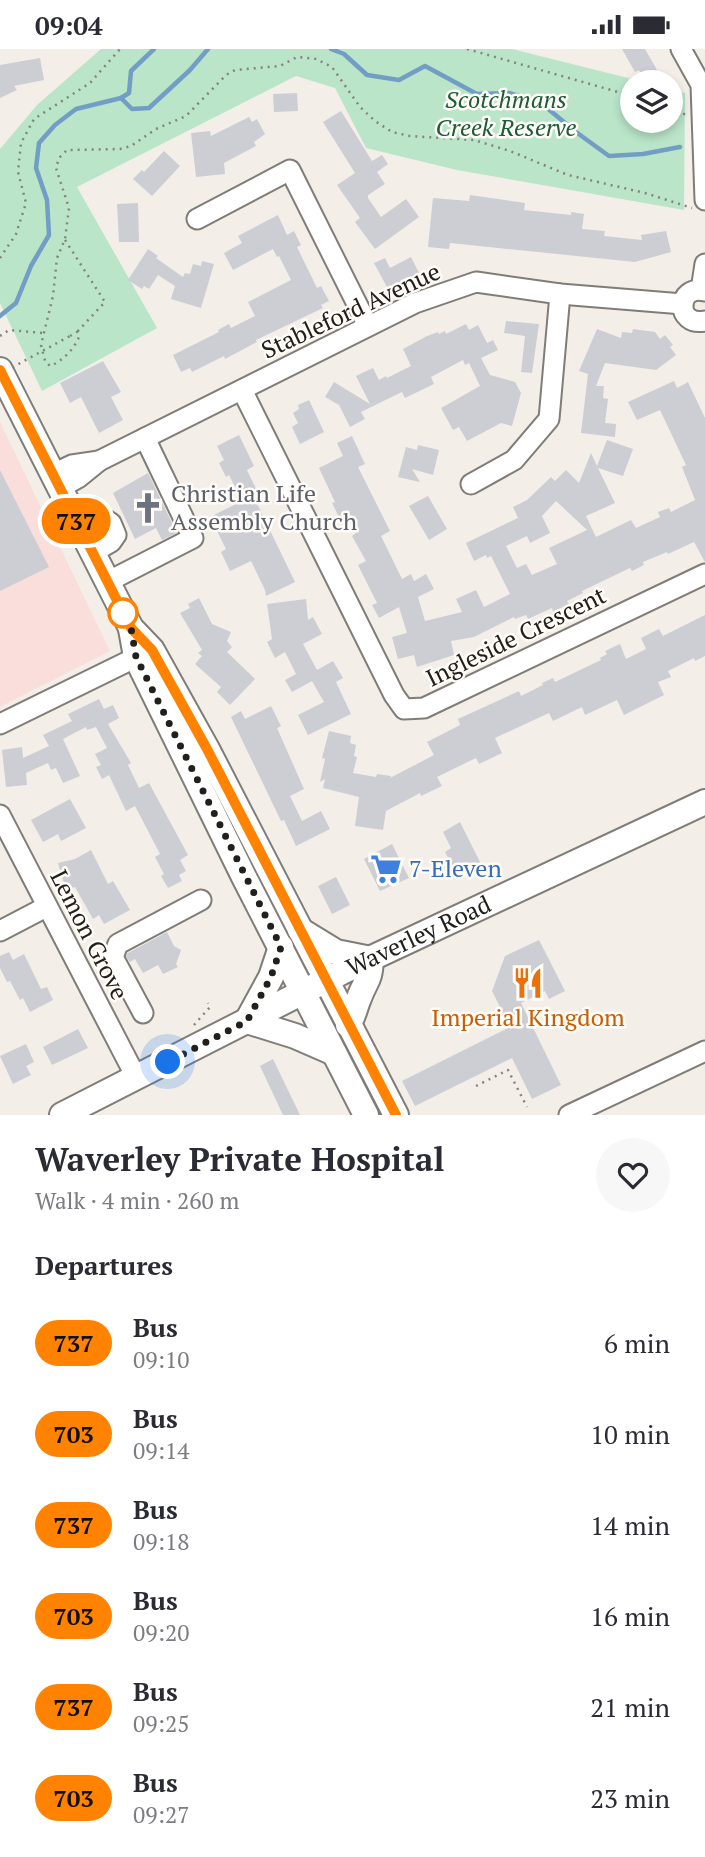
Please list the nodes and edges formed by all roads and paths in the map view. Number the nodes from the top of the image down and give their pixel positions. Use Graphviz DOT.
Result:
graph roads {
  1 [pos="120,49"];
  2 [pos="467,49"];
  3 [pos="681,49"];
  4 [pos="699,63"];
  5 [pos="620,93"];
  6 [pos="705,200"];
  7 [pos="197,219"];
  8 [pos="65,239"];
  9 [pos="0,258"];
  10 [pos="705,264"];
  11 [pos="703,290"];
  12 [pos="560,294"];
  13 [pos="683,304"];
  14 [pos="368,326"];
  15 [pos="703,326"];
  16 [pos="77,332"];
  17 [pos="43,333"];
  18 [pos="0,336"];
  19 [pos="70,336"];
  20 [pos="0,372"];
  21 [pos="242,390"];
  22 [pos="145,438"];
  23 [pos="56,481"];
  24 [pos="471,484"];
  25 [pos="705,574"];
  26 [pos="107,582"];
  27 [pos="144,653"];
  28 [pos="0,724"];
  29 [pos="705,802"];
  30 [pos="0,815"];
  31 [pos="255,871"];
  32 [pos="201,900"];
  33 [pos="46,907"];
  34 [pos="299,930"];
  35 [pos="0,931"];
  36 [pos="281,947"];
  37 [pos="371,959"];
  38 [pos="314,986"];
  39 [pos="208,1003"];
  40 [pos="143,1013"];
  41 [pos="247,1021"];
  42 [pos="194,1025"];
  43 [pos="348,1025"];
  44 [pos="705,1051"];
  45 [pos="334,1053"];
  46 [pos="136,1077"];
  47 [pos="476,1086"];
  48 [pos="527,1107"];
  49 [pos="62,1115"];
  50 [pos="366,1115"];
  51 [pos="396,1115"];
  52 [pos="569,1115"];
  1 -- 9 [label="path"];
  2 -- 5 [label="path"];
  3 -- 4 [label="street"];
  4 -- 6 [label="street"];
  7 -- 14 [label="street"];
  8 -- 16 [label="path"];
  10 -- 11 [label="street"];
  11 -- 13 [label="street"];
  12 -- 13 [label="street, Stableford Avenue"];
  12 -- 14 [label="street, Stableford Avenue"];
  12 -- 24 [label="street"];
  13 -- 15 [label="street"];
  14 -- 21 [label="street, Stableford Avenue"];
  17 -- 18 [label="path"];
  19 -- 20 [label="path, bridge"];
  20 -- 23 [label="main road"];
  21 -- 22 [label="street, Stableford Avenue"];
  21 -- 25 [label="street, Ingleside Crescent"];
  22 -- 23 [label="street, Stableford Avenue"];
  22 -- 26 [label="street"];
  23 -- 26 [label="main road"];
  26 -- 27 [label="main road"];
  27 -- 28 [label="street"];
  27 -- 31 [label="main road"];
  29 -- 37 [label="main road, Waverley Road"];
  30 -- 33 [label="street, Lemon Grove"];
  31 -- 34 [label="main road"];
  31 -- 36 [label="main road"];
  32 -- 40 [label="street"];
  33 -- 35 [label="street"];
  33 -- 46 [label="street, Lemon Grove"];
  34 -- 37 [label="main road"];
  34 -- 38 [label="main road"];
  36 -- 38 [label="main road"];
  36 -- 41 [label="main road"];
  37 -- 38 [label="main road, Waverley Road"];
  37 -- 43 [label="main road"];
  38 -- 41 [label="main road, Waverley Road"];
  38 -- 43 [label="main road"];
  38 -- 45 [label="main road"];
  39 -- 42 [label="path"];
  41 -- 45 [label="main road"];
  41 -- 46 [label="main road, Waverley Road"];
  43 -- 51 [label="main road"];
  44 -- 52 [label="street"];
  45 -- 50 [label="main road"];
  46 -- 49 [label="main road, Waverley Road"];
  47 -- 48 [label="path"];
}
